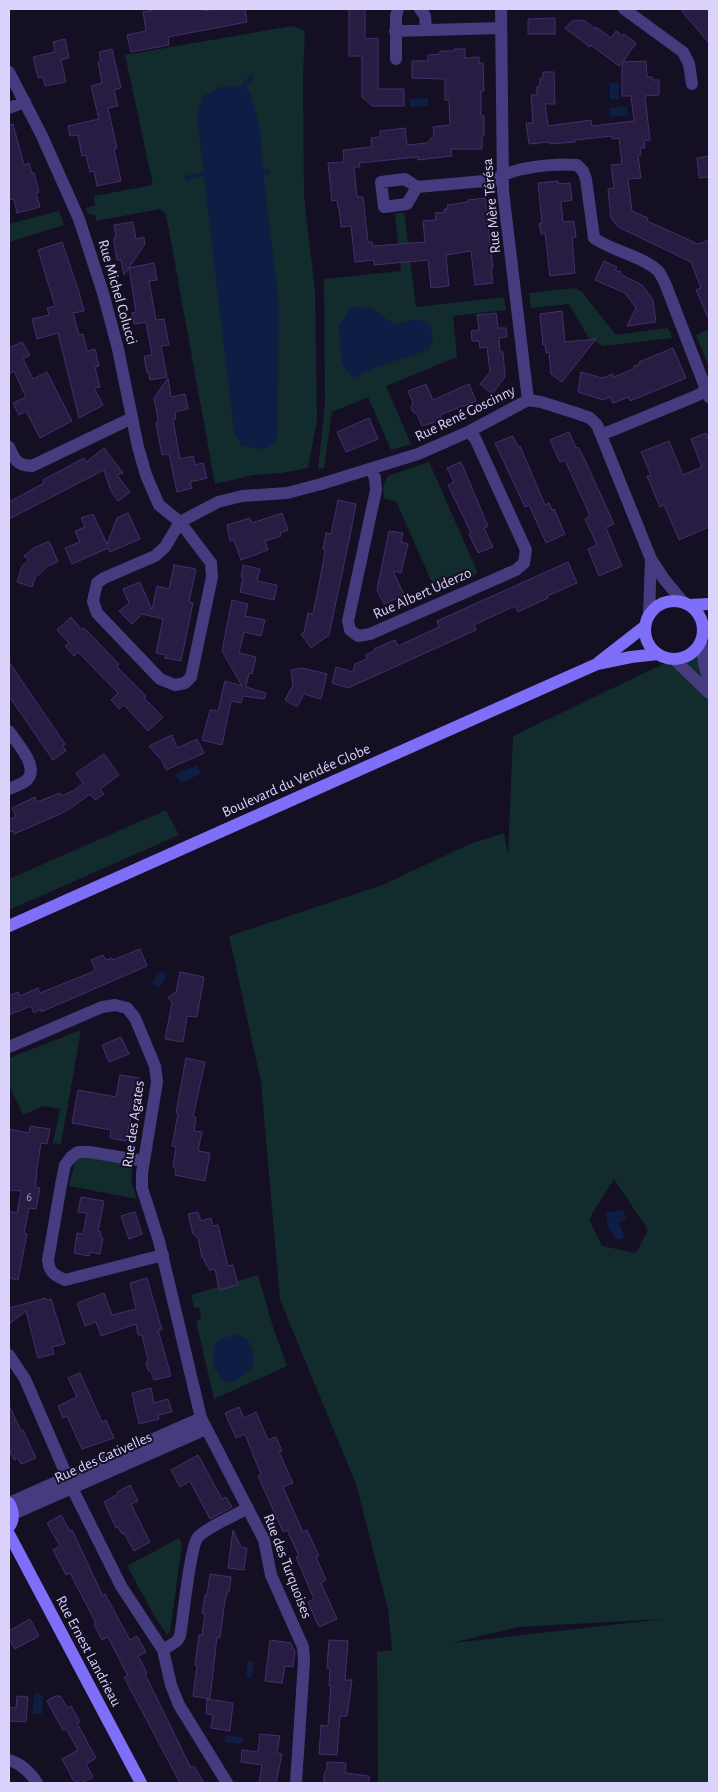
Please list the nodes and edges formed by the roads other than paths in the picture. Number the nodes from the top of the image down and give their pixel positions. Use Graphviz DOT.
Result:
graph roads {
  1 [pos="398,9"];
  2 [pos="420,9"];
  3 [pos="500,9"];
  4 [pos="624,9"];
  5 [pos="501,28"];
  6 [pos="426,30"];
  7 [pos="395,31"];
  8 [pos="396,59"];
  9 [pos="9,72"];
  10 [pos="692,84"];
  11 [pos="25,102"];
  12 [pos="9,108"];
  13 [pos="503,174"];
  14 [pos="417,188"];
  15 [pos="708,392"];
  16 [pos="528,400"];
  17 [pos="132,418"];
  18 [pos="468,432"];
  19 [pos="601,435"];
  20 [pos="9,447"];
  21 [pos="370,469"];
  22 [pos="180,522"];
  23 [pos="651,559"];
  24 [pos="686,603"];
  25 [pos="709,604"];
  26 [pos="649,613"];
  27 [pos="644,627"];
  28 [pos="704,634"];
  29 [pos="658,654"];
  30 [pos="674,659"];
  31 [pos="597,664"];
  32 [pos="709,681"];
  33 [pos="709,693"];
  34 [pos="9,731"];
  35 [pos="9,789"];
  36 [pos="9,926"];
  37 [pos="9,1047"];
  38 [pos="144,1161"];
  39 [pos="163,1255"];
  40 [pos="9,1354"];
  41 [pos="204,1424"];
  42 [pos="70,1483"];
  43 [pos="10,1507"];
  44 [pos="248,1508"];
  45 [pos="9,1527"];
  46 [pos="9,1534"];
  47 [pos="163,1650"];
  48 [pos="9,1760"];
  49 [pos="37,1783"];
  50 [pos="141,1783"];
  51 [pos="227,1783"];
  52 [pos="296,1783"];
  1 -- 7 [label="street"];
  2 -- 6 [label="street"];
  3 -- 5 [label="street, Rue Mère Térésa"];
  4 -- 10 [label="street"];
  5 -- 6 [label="street"];
  5 -- 13 [label="street, Rue Mère Térésa"];
  6 -- 7 [label="street"];
  7 -- 8 [label="street"];
  9 -- 11 [label="street, Rue Michel Colucci"];
  11 -- 12 [label="street"];
  11 -- 17 [label="street, Rue Michel Colucci"];
  13 -- 14 [label="street"];
  13 -- 15 [label="street"];
  13 -- 16 [label="street, Rue Mère Térésa"];
  15 -- 19 [label="street"];
  16 -- 18 [label="street, Rue René Goscinny"];
  16 -- 19 [label="street, Rue René Goscinny"];
  17 -- 20 [label="street"];
  17 -- 22 [label="street, Rue Michel Colucci"];
  18 -- 21 [label="street, Rue René Goscinny"];
  18 -- 21 [label="street, Rue Albert Uderzo"];
  19 -- 23 [label="street, Rue René Goscinny"];
  21 -- 22 [label="street, Rue René Goscinny"];
  22 -- 22 [label="street, Rue Michel Colucci"];
  23 -- 24 [label="street"];
  23 -- 26 [label="street"];
  24 -- 25 [label="main road"];
  24 -- 26 [label="main road"];
  24 -- 28 [label="main road"];
  26 -- 27 [label="main road"];
  27 -- 29 [label="main road"];
  27 -- 31 [label="main road, Boulevard du Vendée Globe"];
  28 -- 30 [label="main road"];
  28 -- 32 [label="street"];
  29 -- 30 [label="main road"];
  29 -- 31 [label="main road, Boulevard du Vendée Globe"];
  30 -- 33 [label="street"];
  31 -- 36 [label="main road, Boulevard du Vendée Globe"];
  34 -- 35 [label="street"];
  37 -- 38 [label="street, Rue des Agates"];
  38 -- 39 [label="street, Rue des Agates"];
  38 -- 39 [label="street"];
  39 -- 41 [label="street, Rue des Agates"];
  40 -- 42 [label="street"];
  41 -- 42 [label="street, Rue des Gativelles"];
  41 -- 44 [label="street, Rue des Turquoises"];
  42 -- 43 [label="street, Rue des Gativelles"];
  42 -- 47 [label="street"];
  43 -- 45 [label="main road"];
  44 -- 47 [label="street"];
  44 -- 52 [label="street, Rue des Turquoises"];
  46 -- 50 [label="main road, Rue Ernest Landrieau"];
  47 -- 51 [label="street"];
  48 -- 49 [label="street"];
}
